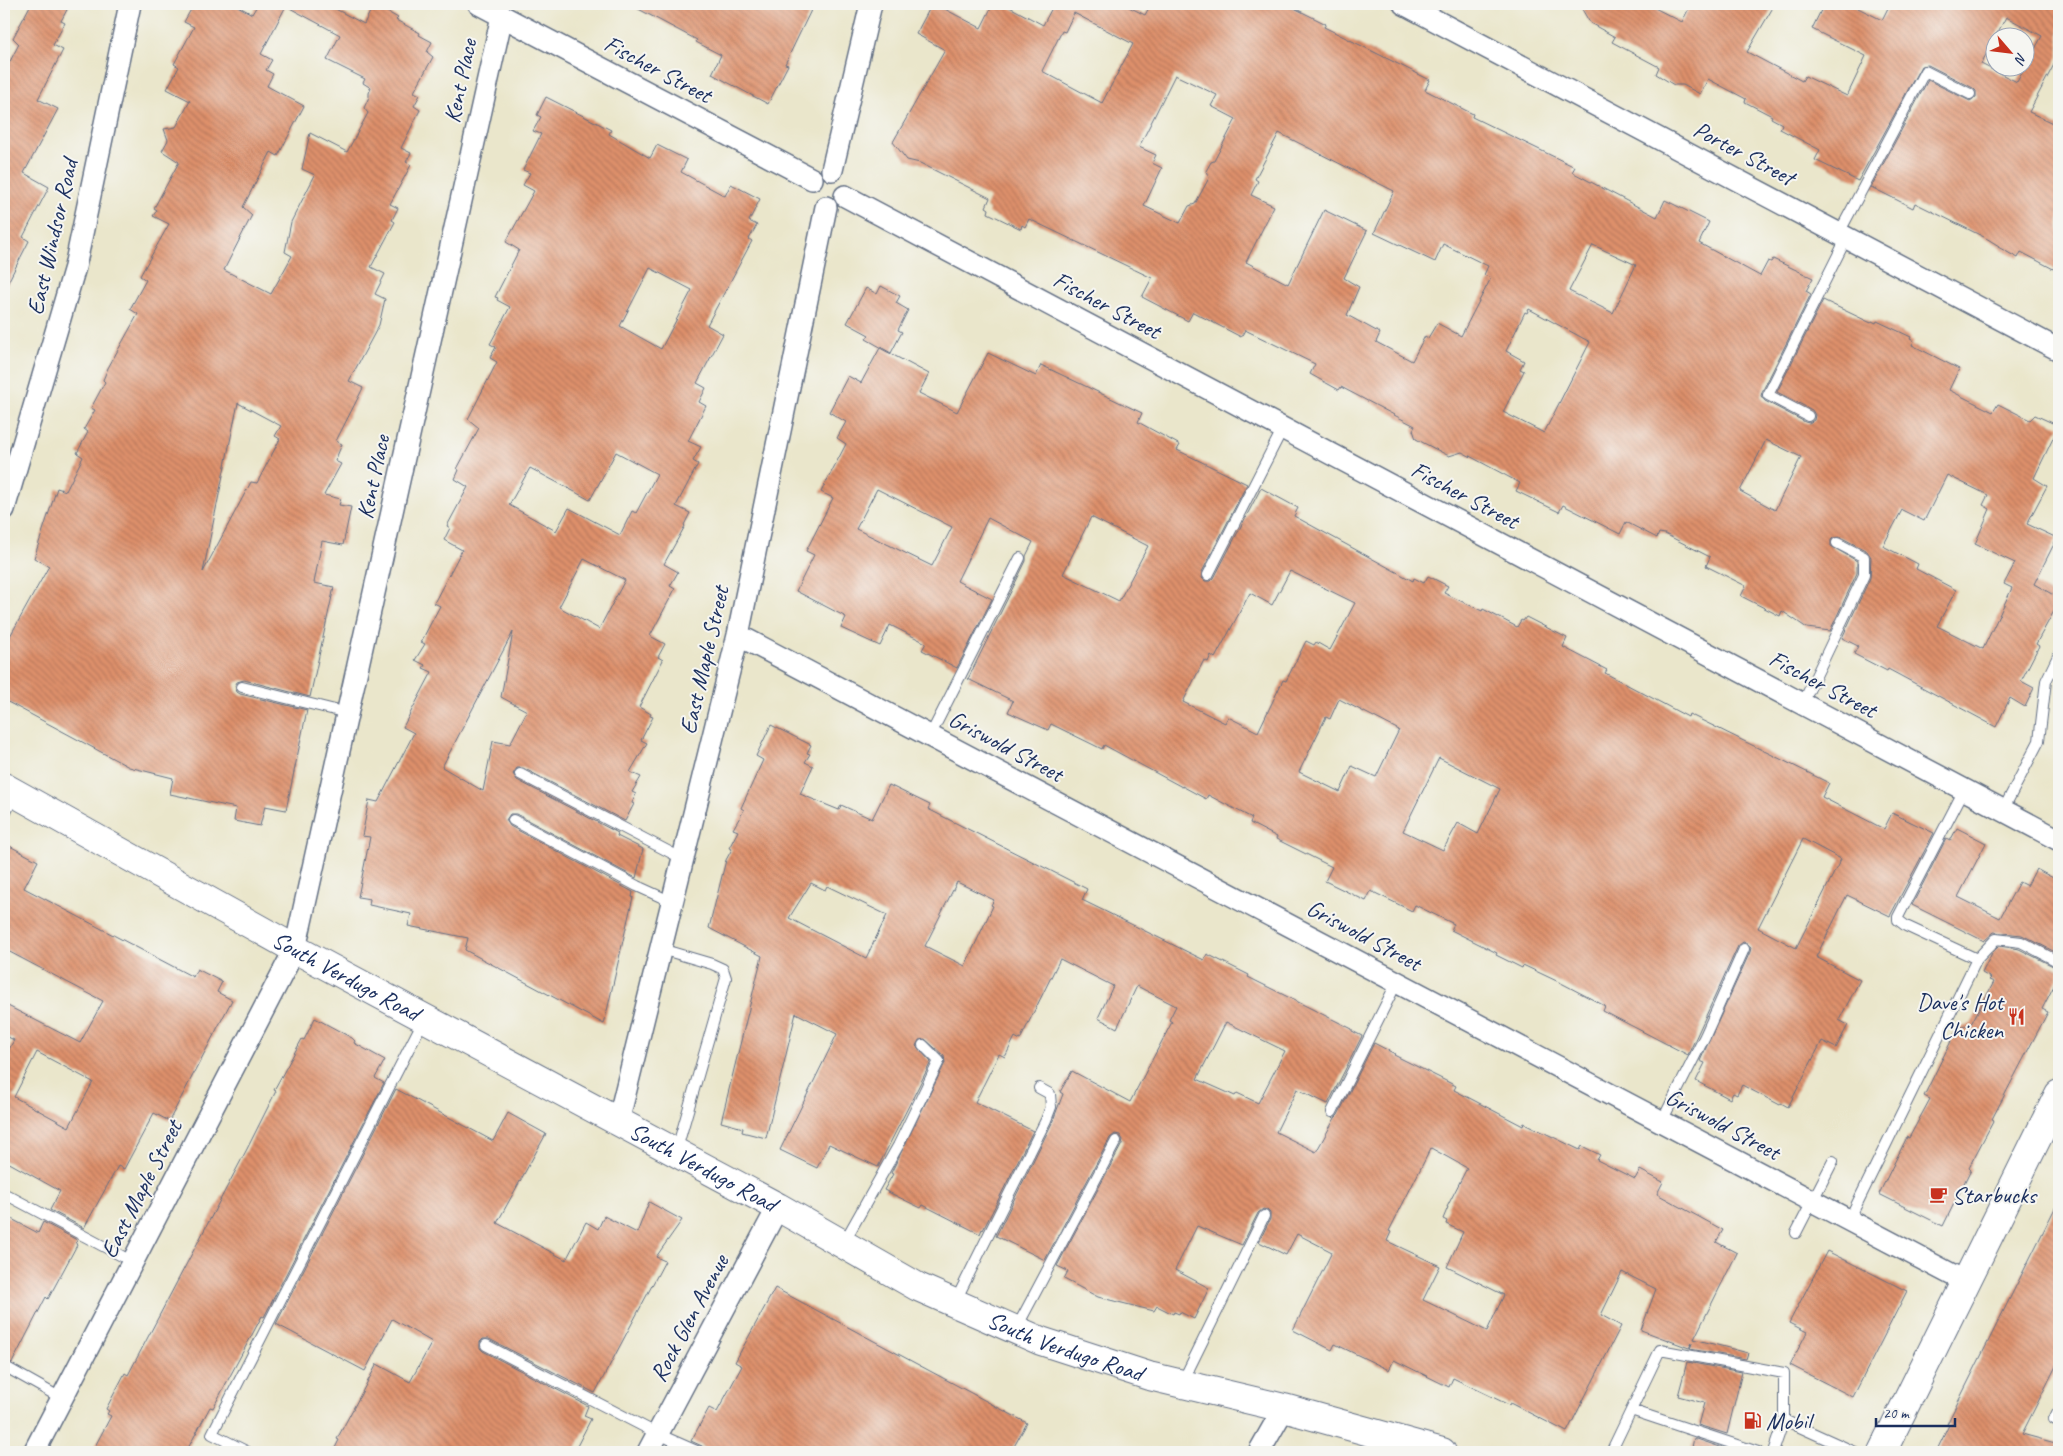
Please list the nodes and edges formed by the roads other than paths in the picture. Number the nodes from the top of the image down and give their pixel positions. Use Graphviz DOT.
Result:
graph roads {
  1 [pos="130,4"];
  2 [pos="479,4"];
  3 [pos="871,4"];
  4 [pos="1404,4"];
  5 [pos="502,16"];
  6 [pos="1970,94"];
  7 [pos="832,170"];
  8 [pos="812,180"];
  9 [pos="845,196"];
  10 [pos="826,207"];
  11 [pos="1843,235"];
  12 [pos="2059,350"];
  13 [pos="1808,416"];
  14 [pos="1283,428"];
  15 [pos="4,509"];
  16 [pos="1837,543"];
  17 [pos="1020,558"];
  18 [pos="1208,575"];
  19 [pos="738,635"];
  20 [pos="2059,654"];
  21 [pos="242,688"];
  22 [pos="1802,703"];
  23 [pos="347,713"];
  24 [pos="930,736"];
  25 [pos="520,774"];
  26 [pos="1964,790"];
  27 [pos="8,799"];
  28 [pos="2003,810"];
  29 [pos="513,820"];
  30 [pos="2059,840"];
  31 [pos="683,859"];
  32 [pos="672,902"];
  33 [pos="295,949"];
  34 [pos="661,949"];
  35 [pos="1744,949"];
  36 [pos="1976,959"];
  37 [pos="2059,962"];
  38 [pos="1397,982"];
  39 [pos="425,1019"];
  40 [pos="923,1045"];
  41 [pos="1039,1088"];
  42 [pos="2059,1094"];
  43 [pos="1332,1112"];
  44 [pos="1662,1121"];
  45 [pos="618,1122"];
  46 [pos="1116,1140"];
  47 [pos="676,1153"];
  48 [pos="1834,1161"];
  49 [pos="7,1195"];
  50 [pos="1813,1201"];
  51 [pos="778,1207"];
  52 [pos="1264,1216"];
  53 [pos="1849,1220"];
  54 [pos="1796,1233"];
  55 [pos="843,1244"];
  56 [pos="133,1262"];
  57 [pos="1966,1282"];
  58 [pos="954,1303"];
  59 [pos="1016,1330"];
  60 [pos="486,1345"];
  61 [pos="4,1366"];
  62 [pos="1182,1384"];
  63 [pos="61,1398"];
  64 [pos="1284,1408"];
  65 [pos="2059,1409"];
  66 [pos="1631,1410"];
  67 [pos="1784,1420"];
  68 [pos="2059,1422"];
  69 [pos="653,1443"];
  70 [pos="34,1452"];
  71 [pos="248,1452"];
  72 [pos="699,1452"];
  73 [pos="1259,1452"];
  74 [pos="1442,1452"];
  75 [pos="1611,1452"];
  76 [pos="1758,1452"];
  77 [pos="1774,1452"];
  78 [pos="1856,1452"];
  79 [pos="1882,1452"];
  1 -- 15 [label="street, East Windsor Road"];
  2 -- 5 [label="street, Fischer Street"];
  3 -- 7 [label="street"];
  4 -- 11 [label="street, Porter Street"];
  5 -- 8 [label="street, Fischer Street"];
  5 -- 23 [label="street, Kent Place"];
  6 -- 11 [label="lane"];
  7 -- 8 [label="street"];
  7 -- 9 [label="street"];
  8 -- 10 [label="street"];
  9 -- 10 [label="street"];
  9 -- 14 [label="street, Fischer Street"];
  10 -- 19 [label="street, East Maple Street"];
  11 -- 12 [label="street, Porter Street"];
  11 -- 13 [label="lane"];
  14 -- 18 [label="lane"];
  14 -- 22 [label="street, Fischer Street"];
  16 -- 22 [label="lane"];
  17 -- 24 [label="lane"];
  19 -- 24 [label="street, Griswold Street"];
  19 -- 31 [label="street, East Maple Street"];
  20 -- 28 [label="lane"];
  21 -- 23 [label="lane"];
  22 -- 26 [label="street, Fischer Street"];
  23 -- 33 [label="street, Kent Place"];
  24 -- 38 [label="street, Griswold Street"];
  25 -- 31 [label="lane"];
  26 -- 28 [label="street, Fischer Street"];
  26 -- 36 [label="lane"];
  27 -- 33 [label="main road, South Verdugo Road"];
  28 -- 30 [label="street, Fischer Street"];
  29 -- 32 [label="lane"];
  31 -- 32 [label="street, East Maple Street"];
  32 -- 34 [label="street, East Maple Street"];
  33 -- 39 [label="main road, South Verdugo Road"];
  33 -- 56 [label="street, East Maple Street"];
  34 -- 45 [label="street, East Maple Street"];
  34 -- 47 [label="lane"];
  35 -- 44 [label="lane"];
  36 -- 37 [label="lane"];
  36 -- 53 [label="lane"];
  38 -- 43 [label="lane"];
  38 -- 44 [label="street, Griswold Street"];
  39 -- 45 [label="main road, South Verdugo Road"];
  39 -- 71 [label="lane"];
  40 -- 55 [label="lane"];
  41 -- 58 [label="lane"];
  42 -- 57 [label="main road"];
  44 -- 50 [label="street, Griswold Street"];
  45 -- 47 [label="main road, South Verdugo Road"];
  46 -- 59 [label="lane"];
  47 -- 51 [label="main road, South Verdugo Road"];
  48 -- 50 [label="lane"];
  49 -- 56 [label="lane"];
  50 -- 53 [label="street, Griswold Street"];
  50 -- 54 [label="lane"];
  51 -- 55 [label="main road, South Verdugo Road"];
  51 -- 69 [label="street, Rock Glen Avenue"];
  52 -- 62 [label="lane"];
  53 -- 57 [label="street, Griswold Street"];
  55 -- 58 [label="main road, South Verdugo Road"];
  56 -- 63 [label="street, East Maple Street"];
  57 -- 79 [label="main road"];
  58 -- 59 [label="main road, South Verdugo Road"];
  59 -- 62 [label="main road, South Verdugo Road"];
  60 -- 69 [label="lane"];
  61 -- 63 [label="lane"];
  62 -- 64 [label="main road, South Verdugo Road"];
  63 -- 70 [label="street, East Maple Street"];
  64 -- 73 [label="street"];
  64 -- 74 [label="main road, South Verdugo Road"];
  65 -- 68 [label="lane"];
  66 -- 67 [label="lane"];
  66 -- 75 [label="lane"];
  66 -- 76 [label="lane"];
  67 -- 77 [label="lane"];
  67 -- 78 [label="lane"];
  69 -- 72 [label="lane"];
}
